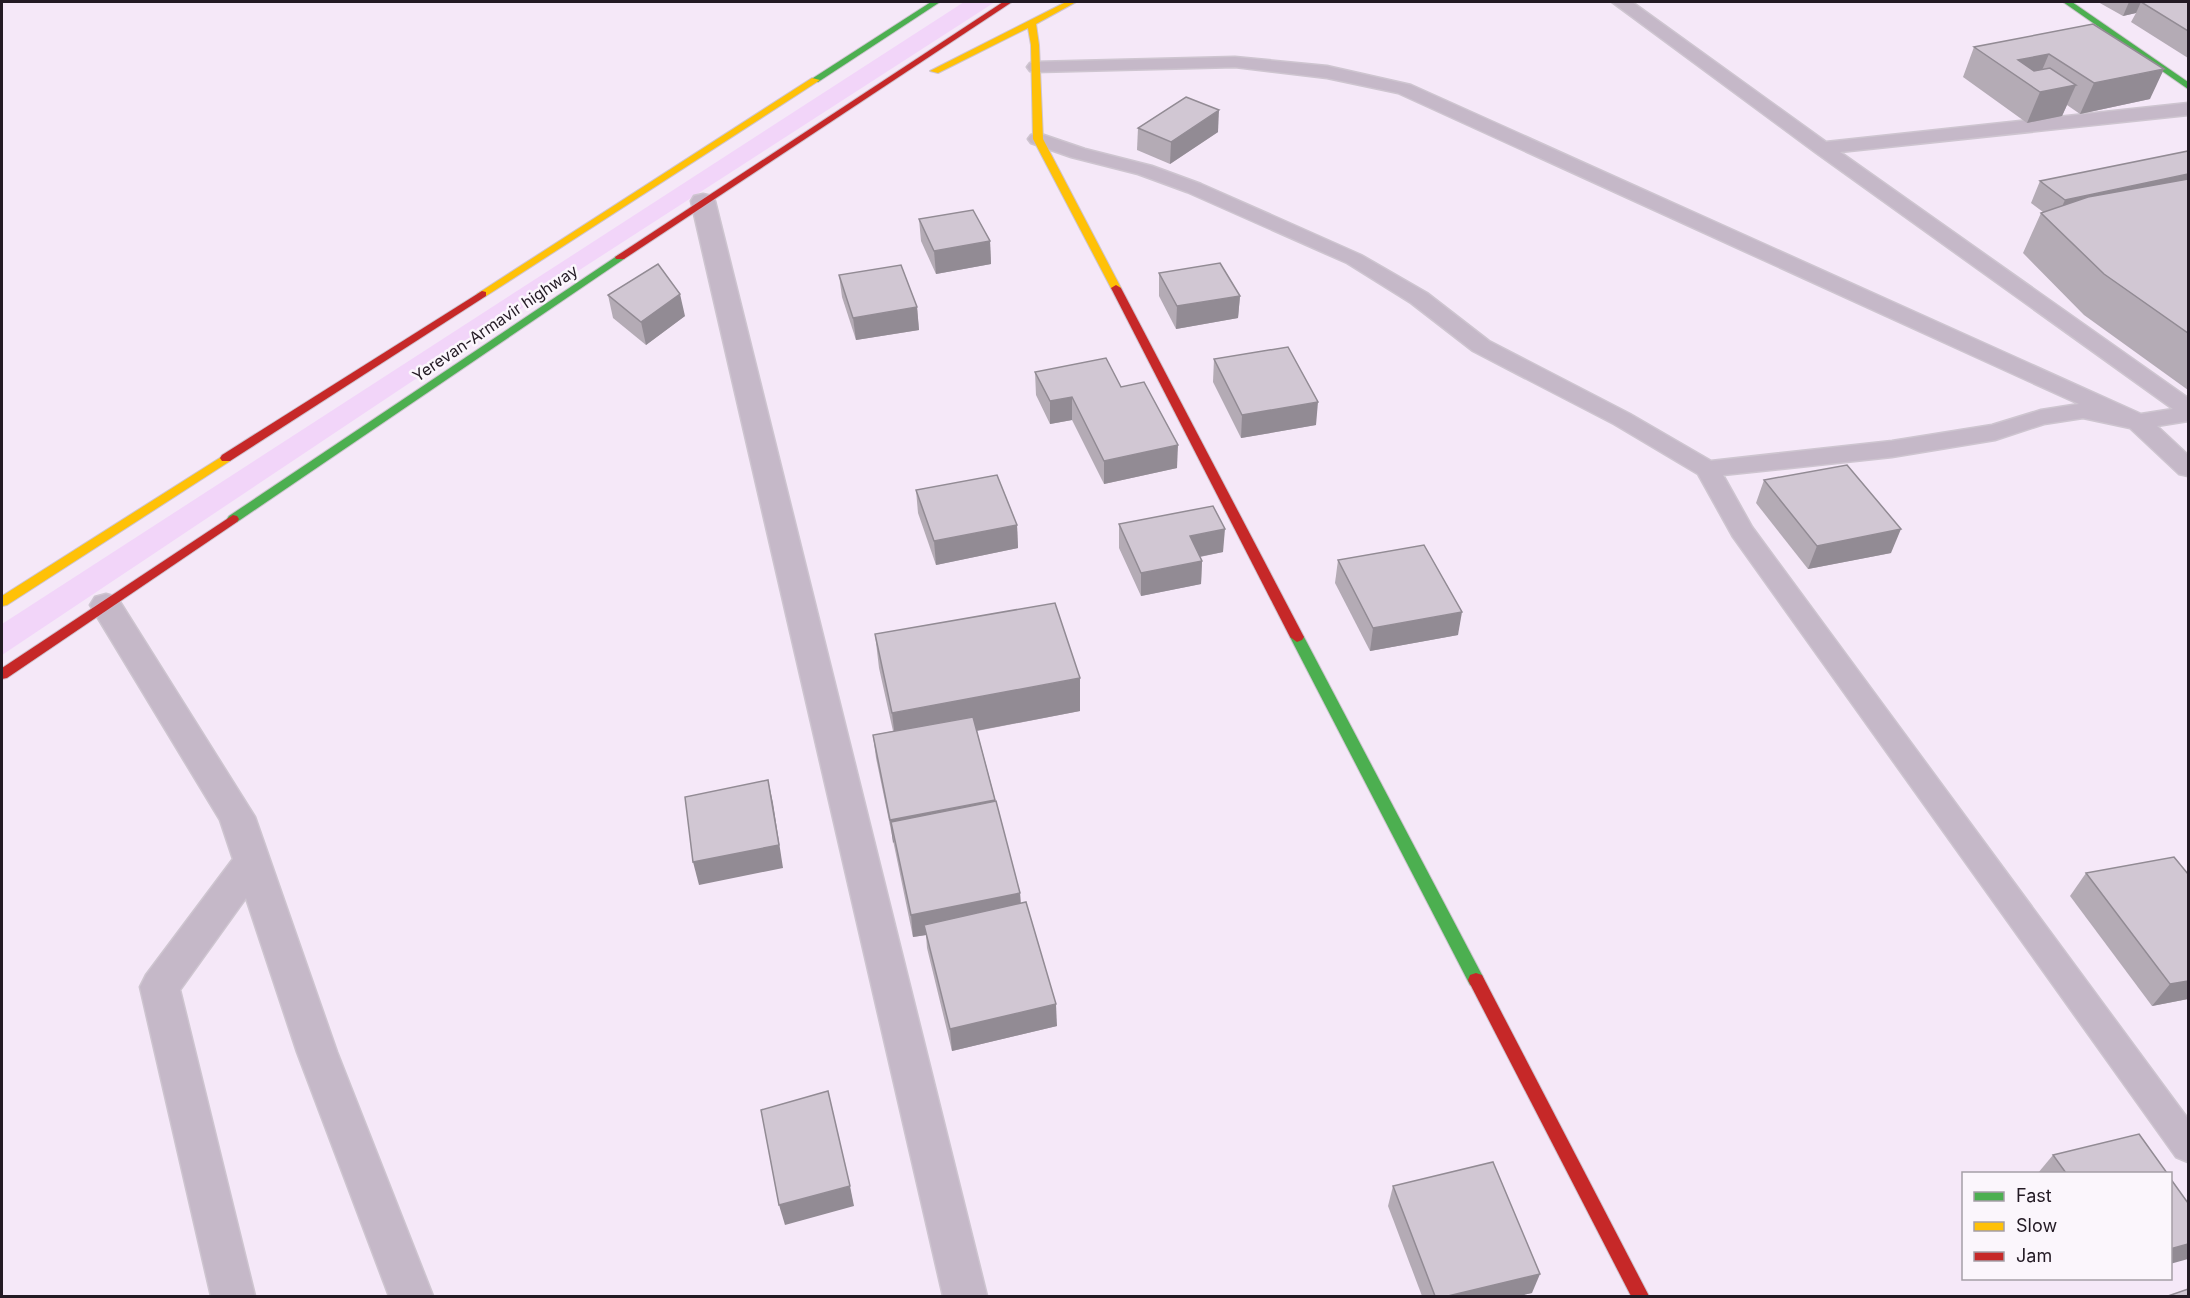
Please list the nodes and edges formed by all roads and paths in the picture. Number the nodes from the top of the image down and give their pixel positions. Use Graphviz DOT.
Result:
graph roads {
  1 [pos="936,2"];
  2 [pos="1008,2"];
  3 [pos="1072,2"];
  4 [pos="1621,2"];
  5 [pos="2067,2"];
  6 [pos="1031,22"];
  7 [pos="1036,67"];
  8 [pos="926,75"];
  9 [pos="905,86"];
  10 [pos="2188,86"];
  11 [pos="2188,109"];
  12 [pos="1038,139"];
  13 [pos="789,145"];
  14 [pos="1822,148"];
  15 [pos="704,201"];
  16 [pos="2188,409"];
  17 [pos="2188,414"];
  18 [pos="2138,422"];
  19 [pos="2188,468"];
  20 [pos="1707,469"];
  21 [pos="2,602"];
  22 [pos="106,605"];
  23 [pos="2,674"];
  24 [pos="252,861"];
  25 [pos="2188,1146"];
  26 [pos="233,1296"];
  27 [pos="411,1296"];
  28 [pos="965,1296"];
  29 [pos="1640,1296"];
  1 -- 21 [label="main road, Yerevan-Armavir highway"];
  2 -- 13 [label="main road, Yerevan-Armavir highway"];
  3 -- 6 [label="main road"];
  4 -- 14 [label="lane"];
  5 -- 10 [label="main road"];
  6 -- 7 [label="main road"];
  6 -- 8 [label="main road"];
  7 -- 12 [label="main road"];
  7 -- 18 [label="lane"];
  9 -- 13 [label="main road"];
  11 -- 14 [label="lane"];
  12 -- 20 [label="lane"];
  12 -- 29 [label="main road"];
  13 -- 15 [label="main road, Yerevan-Armavir highway"];
  14 -- 16 [label="lane"];
  15 -- 22 [label="main road, Yerevan-Armavir highway"];
  15 -- 28 [label="street"];
  17 -- 18 [label="lane"];
  18 -- 19 [label="lane"];
  18 -- 20 [label="lane"];
  20 -- 25 [label="lane"];
  22 -- 23 [label="main road, Yerevan-Armavir highway"];
  22 -- 24 [label="street"];
  24 -- 26 [label="street"];
  24 -- 27 [label="street"];
}
